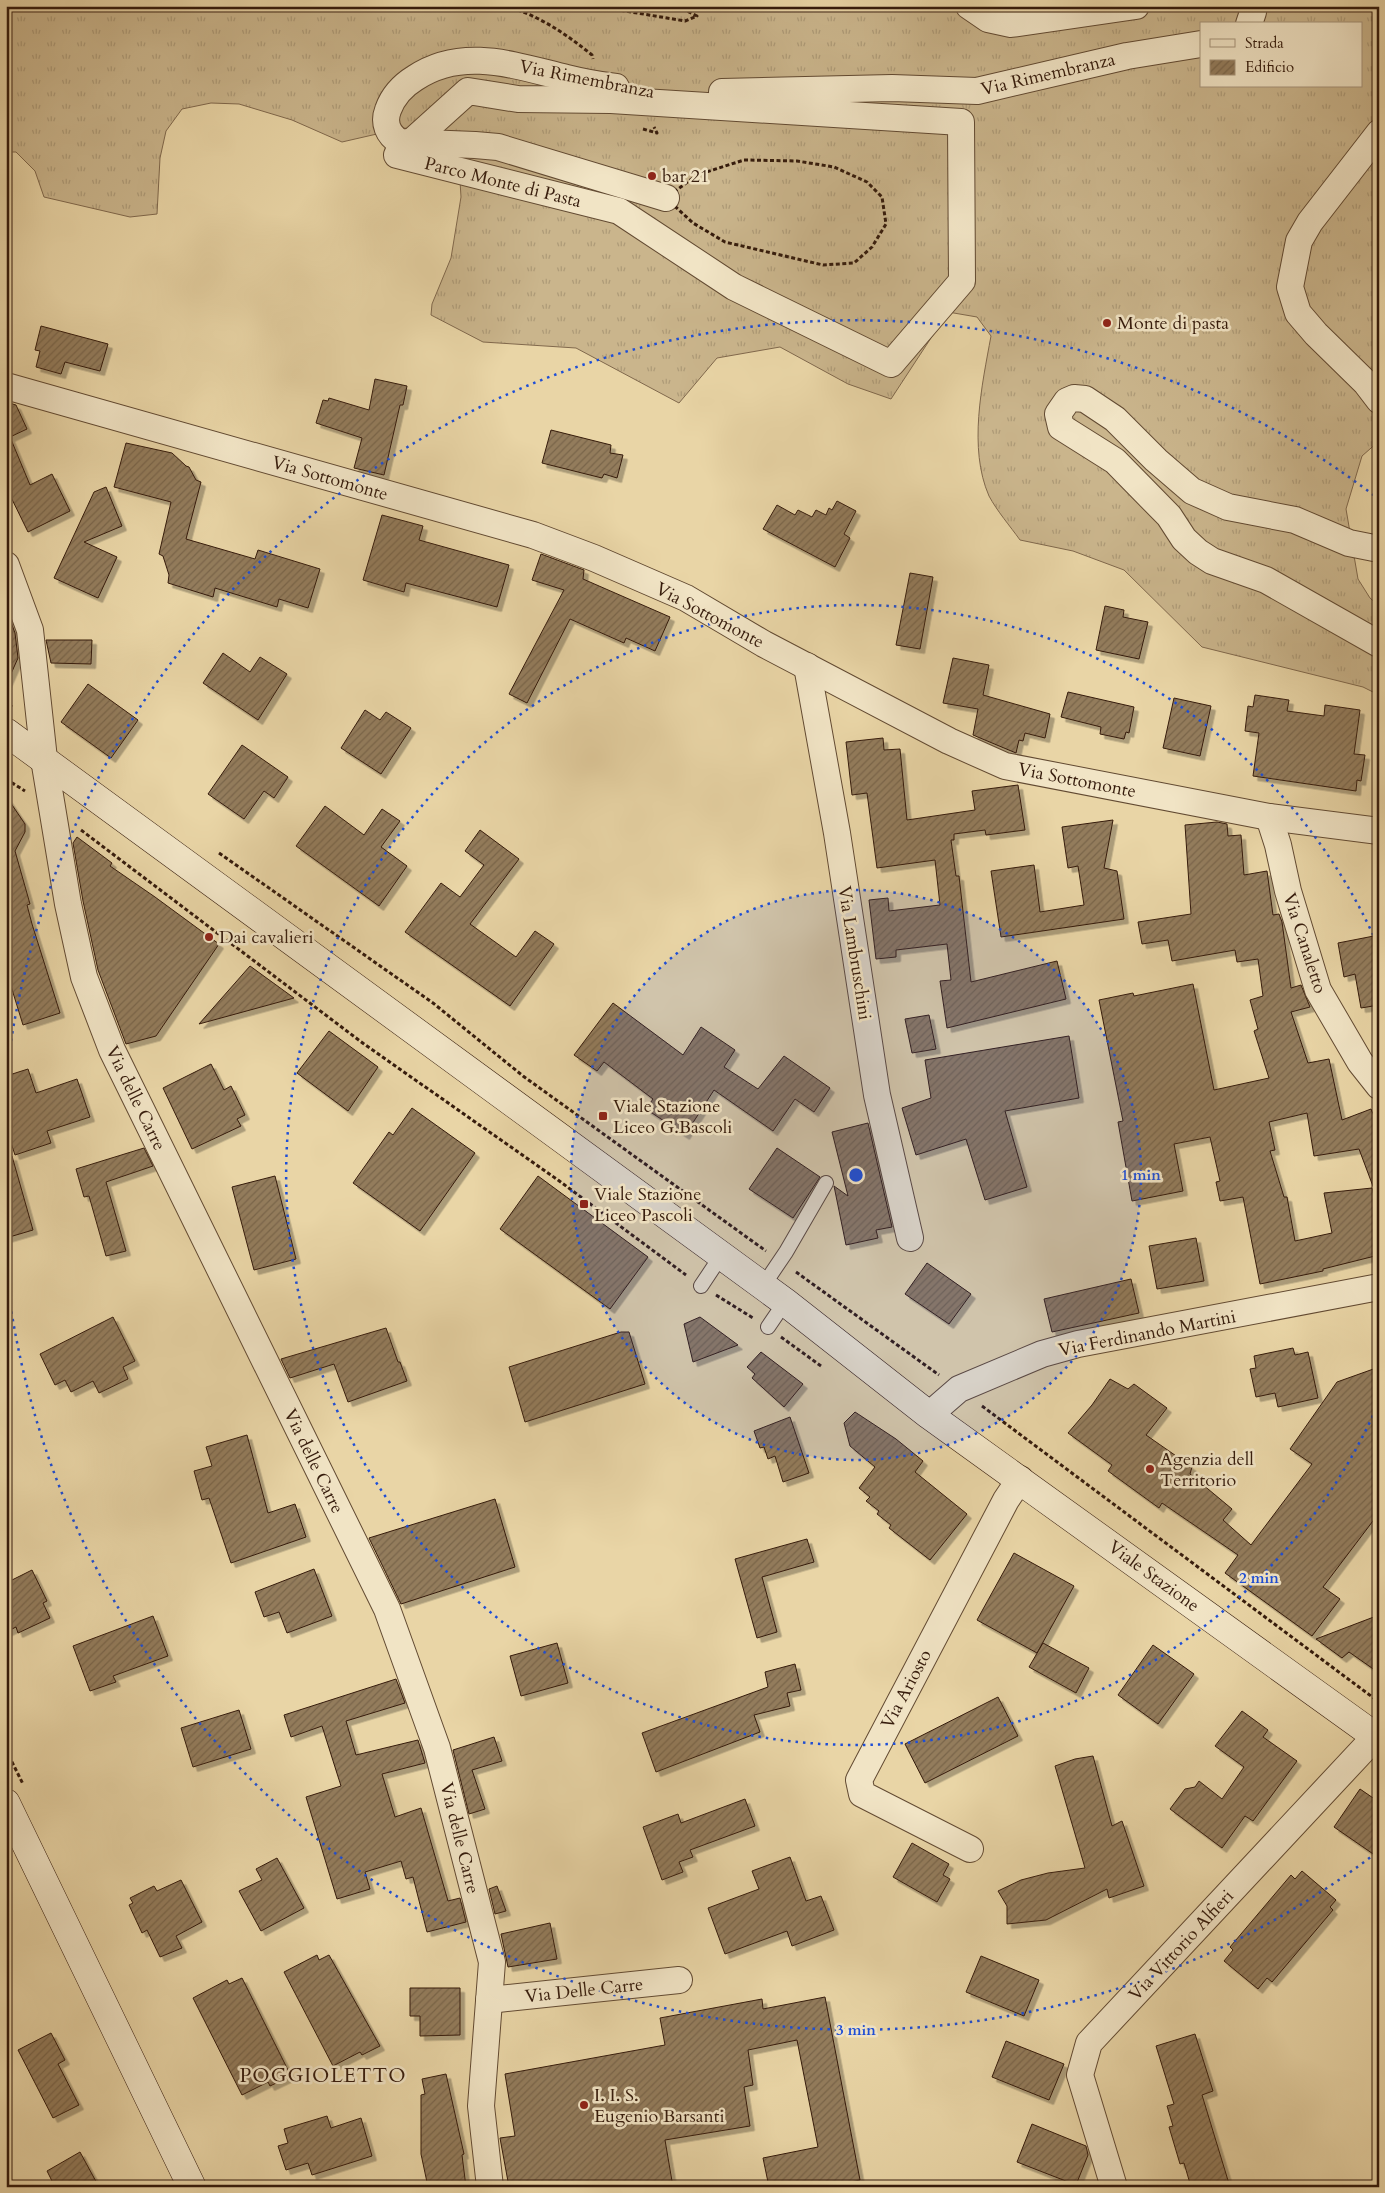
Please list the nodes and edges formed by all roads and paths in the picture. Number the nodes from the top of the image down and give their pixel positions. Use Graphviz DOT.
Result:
graph roads {
  1 [pos="594,6"];
  2 [pos="677,6"];
  3 [pos="969,6"];
  4 [pos="1136,6"];
  5 [pos="1252,6"];
  6 [pos="1250,22"];
  7 [pos="1200,44"];
  8 [pos="1379,133"];
  9 [pos="410,143"];
  10 [pos="666,198"];
  11 [pos="6,386"];
  12 [pos="1379,400"];
  13 [pos="1379,549"];
  14 [pos="6,565"];
  15 [pos="1379,644"];
  16 [pos="807,666"];
  17 [pos="6,702"];
  18 [pos="40,728"];
  19 [pos="6,732"];
  20 [pos="44,758"];
  21 [pos="6,779"];
  22 [pos="52,809"];
  23 [pos="1269,817"];
  24 [pos="1379,830"];
  25 [pos="216,851"];
  26 [pos="1379,1086"];
  27 [pos="826,1183"];
  28 [pos="910,1238"];
  29 [pos="721,1256"];
  30 [pos="780,1260"];
  31 [pos="701,1286"];
  32 [pos="763,1286"];
  33 [pos="1379,1287"];
  34 [pos="785,1302"];
  35 [pos="768,1327"];
  36 [pos="959,1389"];
  37 [pos="929,1415"];
  38 [pos="1020,1479"];
  39 [pos="1379,1702"];
  40 [pos="1377,1738"];
  41 [pos="6,1803"];
  42 [pos="970,1849"];
  43 [pos="679,1980"];
  44 [pos="489,2000"];
  45 [pos="192,2187"];
  46 [pos="490,2187"];
  47 [pos="1114,2187"];
  1 -- 2 [label="path"];
  3 -- 4 [label="street"];
  5 -- 6 [label="street"];
  7 -- 9 [label="street, Via Rimembranza"];
  8 -- 12 [label="street"];
  9 -- 9 [label="street, Parco Monte di Pasta"];
  9 -- 10 [label="street, Via Rimembranza"];
  10 -- 10 [label="path"];
  11 -- 16 [label="street, Via Sottomonte"];
  13 -- 15 [label="street"];
  14 -- 18 [label="street, Via delle Carre"];
  16 -- 23 [label="street, Via Sottomonte"];
  16 -- 28 [label="street, Via Lambruschini"];
  17 -- 18 [label="path"];
  18 -- 20 [label="street, Via delle Carre"];
  19 -- 20 [label="main road, Viale Stazione"];
  20 -- 22 [label="street, Via delle Carre"];
  20 -- 29 [label="main road, Viale Stazione"];
  21 -- 22 [label="path"];
  22 -- 31 [label="path"];
  22 -- 44 [label="street, Via delle Carre"];
  23 -- 24 [label="street, Via Sottomonte"];
  23 -- 26 [label="street, Via Canaletto"];
  25 -- 30 [label="path"];
  27 -- 30 [label="lane"];
  29 -- 31 [label="lane"];
  29 -- 32 [label="main road, Viale Stazione"];
  30 -- 32 [label="lane"];
  30 -- 36 [label="path"];
  31 -- 35 [label="path"];
  32 -- 34 [label="main road, Viale Stazione"];
  33 -- 36 [label="street, Via Ferdinando Martini"];
  34 -- 35 [label="lane"];
  34 -- 37 [label="main road, Viale Stazione"];
  36 -- 37 [label="street, Via Ferdinando Martini"];
  36 -- 39 [label="path"];
  37 -- 38 [label="main road, Viale Stazione"];
  38 -- 40 [label="main road, Viale Stazione"];
  38 -- 42 [label="street, Via Ariosto"];
  40 -- 47 [label="street, Via Vittorio Alfieri"];
  41 -- 45 [label="main road"];
  43 -- 44 [label="street, Via Delle Carre"];
  44 -- 46 [label="street, Via delle Carre"];
}
